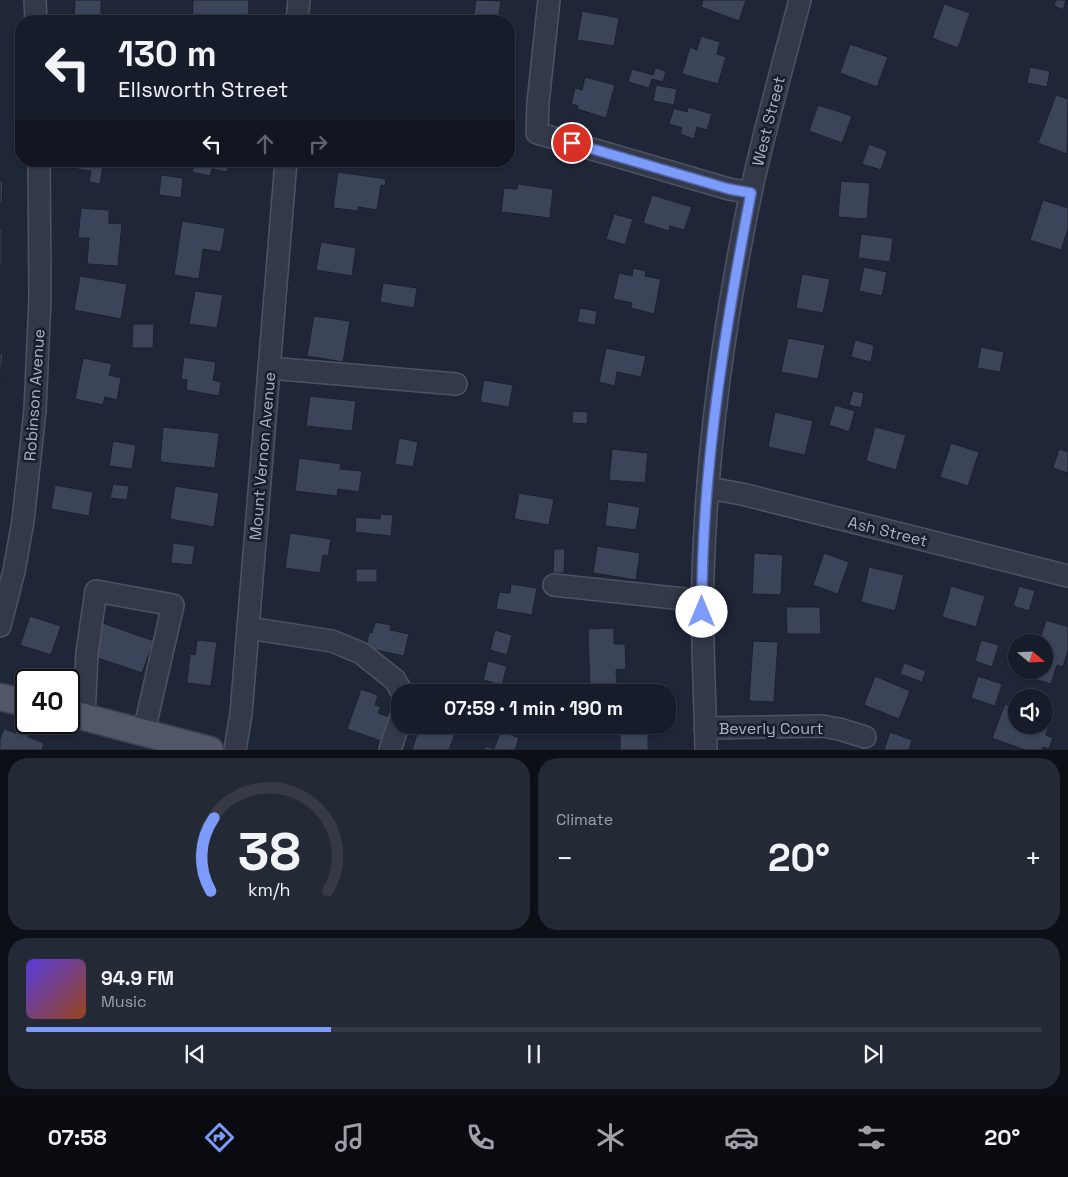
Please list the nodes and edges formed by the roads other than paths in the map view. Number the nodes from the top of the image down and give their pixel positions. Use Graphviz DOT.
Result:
graph roads {
  1 [pos="35,0"];
  2 [pos="299,0"];
  3 [pos="549,0"];
  4 [pos="800,0"];
  5 [pos="36,15"];
  6 [pos="298,15"];
  7 [pos="39,167"];
  8 [pos="286,167"];
  9 [pos="751,193"];
  10 [pos="269,368"];
  11 [pos="456,384"];
  12 [pos="708,488"];
  13 [pos="1068,576"];
  14 [pos="554,585"];
  15 [pos="702,601"];
  16 [pos="0,626"];
  17 [pos="248,628"];
  18 [pos="398,684"];
  19 [pos="80,696"];
  20 [pos="0,697"];
  21 [pos="15,700"];
  22 [pos="80,716"];
  23 [pos="705,728"];
  24 [pos="144,731"];
  25 [pos="395,734"];
  26 [pos="865,737"];
  27 [pos="210,750"];
  28 [pos="235,750"];
  29 [pos="390,750"];
  30 [pos="706,750"];
  1 -- 5 [label="street"];
  2 -- 6 [label="street"];
  3 -- 9 [label="street"];
  4 -- 9 [label="street, West Street"];
  7 -- 16 [label="street, Robinson Avenue"];
  8 -- 10 [label="street, Mount Vernon Avenue"];
  9 -- 12 [label="street, West Street"];
  10 -- 11 [label="street"];
  10 -- 17 [label="street, Mount Vernon Avenue"];
  12 -- 13 [label="street, Ash Street"];
  12 -- 15 [label="street, West Street"];
  14 -- 15 [label="street"];
  15 -- 23 [label="street, West Street"];
  17 -- 18 [label="street"];
  17 -- 28 [label="street, Mount Vernon Avenue"];
  19 -- 24 [label="street"];
  20 -- 21 [label="main road"];
  22 -- 24 [label="main road"];
  23 -- 26 [label="street, Beverly Court"];
  23 -- 30 [label="street, West Street"];
  24 -- 27 [label="main road"];
  25 -- 29 [label="street"];
}
